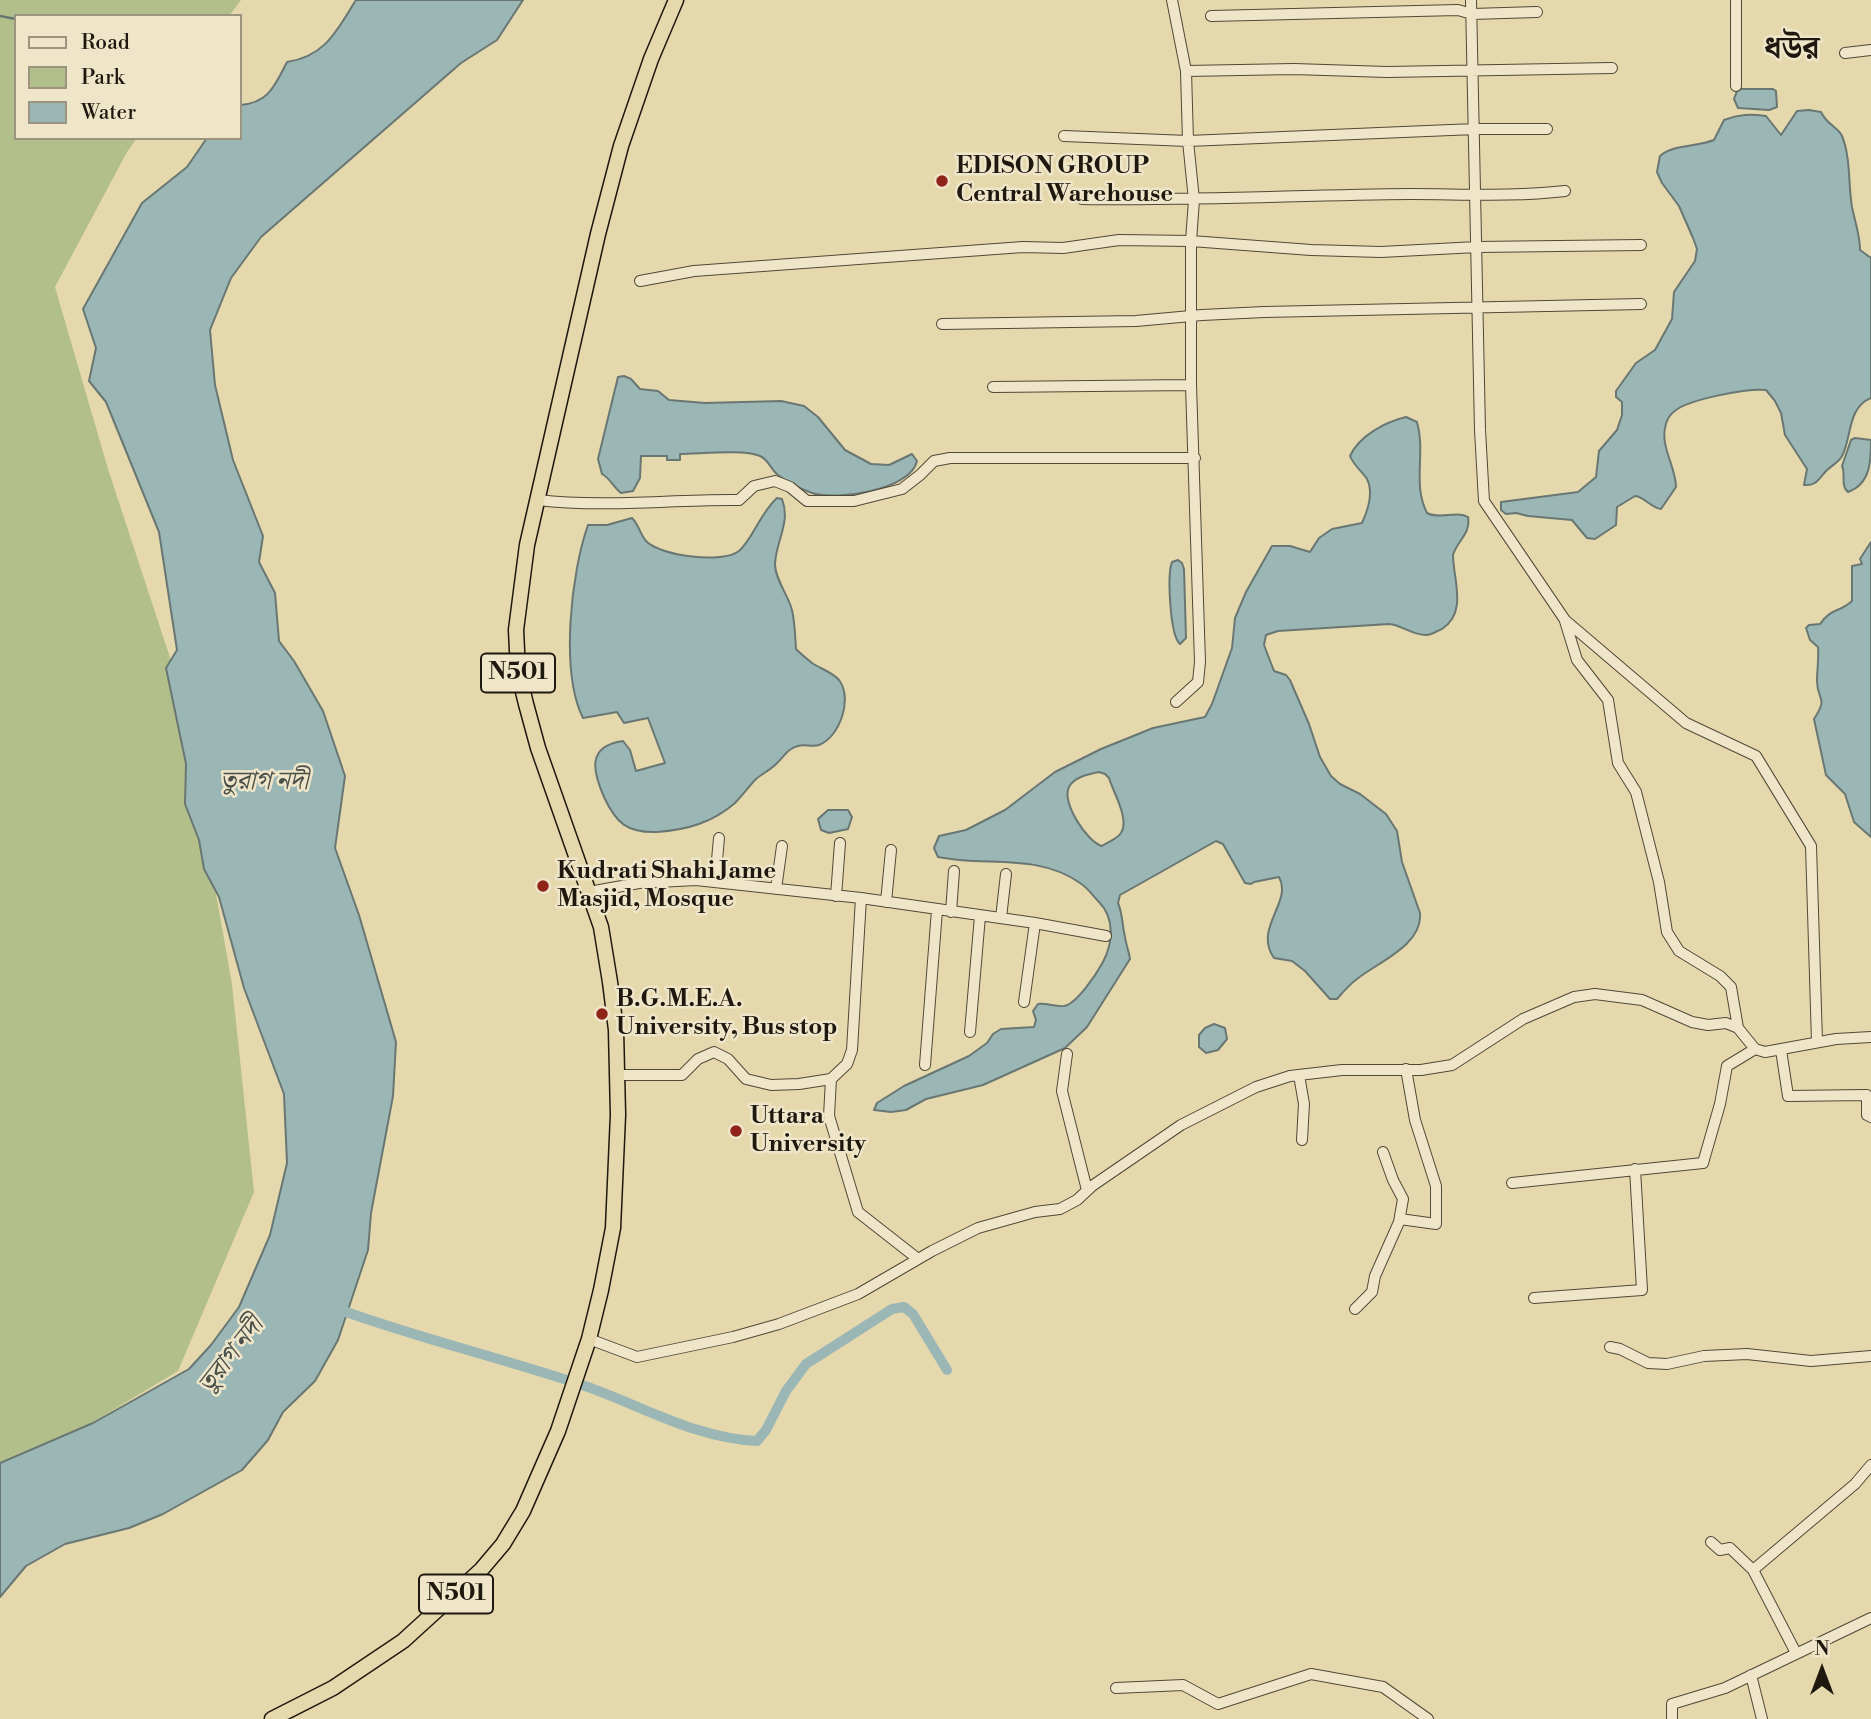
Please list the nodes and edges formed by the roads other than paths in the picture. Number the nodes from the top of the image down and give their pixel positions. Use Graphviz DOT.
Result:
graph roads {
  1 [pos="676,0"];
  2 [pos="1172,0"];
  3 [pos="1471,0"];
  4 [pos="1736,0"];
  5 [pos="1537,12"];
  6 [pos="1472,14"];
  7 [pos="1212,16"];
  8 [pos="1871,50"];
  9 [pos="1845,53"];
  10 [pos="1612,68"];
  11 [pos="1473,69"];
  12 [pos="1186,71"];
  13 [pos="1736,86"];
  14 [pos="1475,129"];
  15 [pos="1547,129"];
  16 [pos="1064,136"];
  17 [pos="1188,141"];
  18 [pos="1565,191"];
  19 [pos="1477,195"];
  20 [pos="1082,199"];
  21 [pos="1194,200"];
  22 [pos="1191,241"];
  23 [pos="1641,245"];
  24 [pos="1477,247"];
  25 [pos="640,281"];
  26 [pos="1641,304"];
  27 [pos="1477,308"];
  28 [pos="1192,317"];
  29 [pos="942,324"];
  30 [pos="1191,385"];
  31 [pos="993,387"];
  32 [pos="1195,458"];
  33 [pos="538,500"];
  34 [pos="1565,620"];
  35 [pos="1176,702"];
  36 [pos="719,838"];
  37 [pos="840,843"];
  38 [pos="782,846"];
  39 [pos="891,850"];
  40 [pos="954,871"];
  41 [pos="1006,874"];
  42 [pos="715,882"];
  43 [pos="776,889"];
  44 [pos="589,892"];
  45 [pos="836,896"];
  46 [pos="861,898"];
  47 [pos="886,902"];
  48 [pos="937,911"];
  49 [pos="951,912"];
  50 [pos="980,916"];
  51 [pos="1001,919"];
  52 [pos="1035,923"];
  53 [pos="1106,936"];
  54 [pos="1024,1002"];
  55 [pos="1738,1028"];
  56 [pos="970,1032"];
  57 [pos="1871,1037"];
  58 [pos="1818,1042"];
  59 [pos="1755,1049"];
  60 [pos="1781,1050"];
  61 [pos="1067,1054"];
  62 [pos="925,1065"];
  63 [pos="1406,1069"];
  64 [pos="617,1075"];
  65 [pos="1299,1075"];
  66 [pos="831,1079"];
  67 [pos="1871,1117"];
  68 [pos="1302,1140"];
  69 [pos="1384,1152"];
  70 [pos="1636,1169"];
  71 [pos="1512,1183"];
  72 [pos="1087,1191"];
  73 [pos="1400,1219"];
  74 [pos="918,1259"];
  75 [pos="1534,1298"];
  76 [pos="1355,1309"];
  77 [pos="587,1344"];
  78 [pos="1609,1347"];
  79 [pos="1871,1356"];
  80 [pos="1871,1465"];
  81 [pos="1711,1542"];
  82 [pos="1753,1570"];
  83 [pos="1871,1618"];
  84 [pos="1796,1653"];
  85 [pos="1751,1675"];
  86 [pos="1116,1688"];
  87 [pos="272,1719"];
  88 [pos="1428,1719"];
  89 [pos="1672,1719"];
  90 [pos="1762,1719"];
  1 -- 33 [label="highway, N501"];
  2 -- 12 [label="street"];
  3 -- 6 [label="street"];
  4 -- 13 [label="street"];
  5 -- 6 [label="street"];
  6 -- 7 [label="street"];
  6 -- 11 [label="street"];
  8 -- 9 [label="street"];
  10 -- 11 [label="street"];
  11 -- 12 [label="street"];
  11 -- 14 [label="street"];
  12 -- 17 [label="street"];
  14 -- 15 [label="street"];
  14 -- 17 [label="street"];
  14 -- 19 [label="street"];
  16 -- 17 [label="street"];
  17 -- 21 [label="street"];
  18 -- 19 [label="street"];
  19 -- 21 [label="street"];
  19 -- 24 [label="street"];
  20 -- 21 [label="street"];
  21 -- 22 [label="street"];
  22 -- 24 [label="street"];
  22 -- 25 [label="street"];
  22 -- 28 [label="street"];
  23 -- 24 [label="street"];
  24 -- 27 [label="street"];
  26 -- 27 [label="street"];
  27 -- 28 [label="street"];
  27 -- 34 [label="street"];
  28 -- 29 [label="street"];
  28 -- 30 [label="street"];
  30 -- 31 [label="street"];
  30 -- 32 [label="street"];
  32 -- 33 [label="street"];
  32 -- 35 [label="street"];
  33 -- 44 [label="highway, N501"];
  34 -- 55 [label="street"];
  34 -- 58 [label="street"];
  36 -- 42 [label="street"];
  37 -- 45 [label="street"];
  38 -- 43 [label="street"];
  39 -- 47 [label="street"];
  40 -- 49 [label="street"];
  41 -- 51 [label="street"];
  42 -- 43 [label="street"];
  42 -- 44 [label="street"];
  43 -- 45 [label="street"];
  44 -- 64 [label="highway, N501"];
  45 -- 46 [label="street"];
  46 -- 47 [label="street"];
  46 -- 66 [label="street"];
  47 -- 48 [label="street"];
  48 -- 49 [label="street"];
  48 -- 62 [label="street"];
  49 -- 50 [label="street"];
  50 -- 51 [label="street"];
  50 -- 56 [label="street"];
  51 -- 52 [label="street"];
  52 -- 53 [label="street"];
  52 -- 54 [label="street"];
  55 -- 59 [label="street"];
  55 -- 63 [label="street"];
  57 -- 58 [label="street"];
  58 -- 60 [label="street"];
  59 -- 60 [label="street"];
  59 -- 70 [label="street"];
  60 -- 67 [label="street"];
  61 -- 72 [label="street"];
  63 -- 65 [label="street"];
  63 -- 73 [label="street"];
  64 -- 66 [label="street"];
  64 -- 77 [label="highway, N501"];
  65 -- 68 [label="street"];
  65 -- 72 [label="street"];
  66 -- 74 [label="street"];
  69 -- 73 [label="street"];
  70 -- 71 [label="street"];
  70 -- 75 [label="street"];
  72 -- 74 [label="street"];
  73 -- 76 [label="street"];
  74 -- 77 [label="street"];
  77 -- 87 [label="highway, N501"];
  78 -- 79 [label="street"];
  80 -- 82 [label="street"];
  81 -- 82 [label="street"];
  82 -- 84 [label="street"];
  83 -- 84 [label="street"];
  84 -- 85 [label="street"];
  85 -- 89 [label="street"];
  85 -- 90 [label="street"];
  86 -- 88 [label="street"];
}
